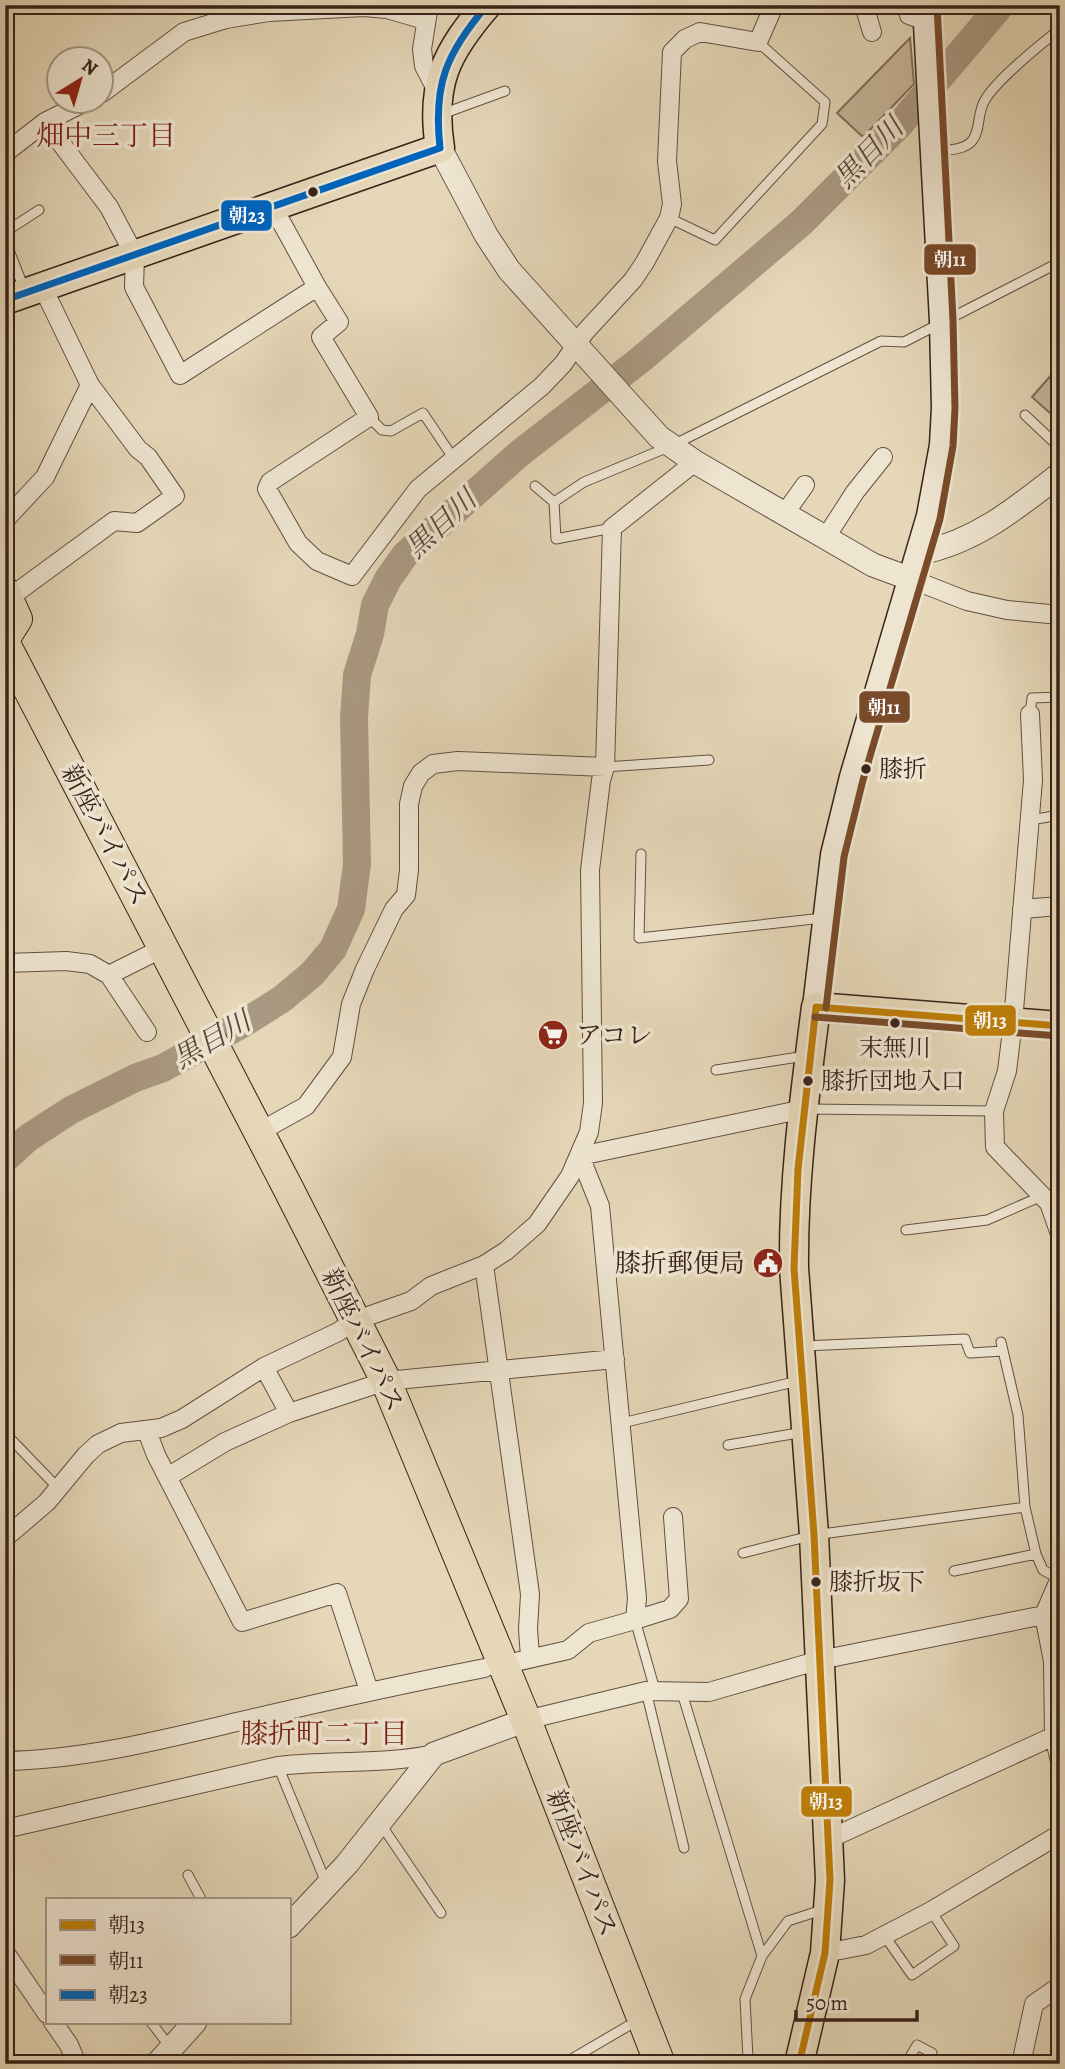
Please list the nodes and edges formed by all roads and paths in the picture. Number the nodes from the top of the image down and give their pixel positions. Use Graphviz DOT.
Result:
graph roads {
  1 [pos="487,5"];
  2 [pos="771,5"];
  3 [pos="864,5"];
  4 [pos="920,10"];
  5 [pos="427,13"];
  6 [pos="1060,29"];
  7 [pos="872,32"];
  8 [pos="758,42"];
  9 [pos="116,83"];
  10 [pos="505,91"];
  11 [pos="437,104"];
  12 [pos="57,116"];
  13 [pos="45,122"];
  14 [pos="934,147"];
  15 [pos="440,148"];
  16 [pos="5,153"];
  17 [pos="273,207"];
  18 [pos="39,211"];
  19 [pos="669,218"];
  20 [pos="5,232"];
  21 [pos="5,240"];
  22 [pos="135,256"];
  23 [pos="1060,262"];
  24 [pos="317,287"];
  25 [pos="25,294"];
  26 [pos="943,321"];
  27 [pos="580,349"];
  28 [pos="90,385"];
  29 [pos="1025,415"];
  30 [pos="369,416"];
  31 [pos="671,446"];
  32 [pos="1060,448"];
  33 [pos="883,457"];
  34 [pos="454,459"];
  35 [pos="695,463"];
  36 [pos="1060,474"];
  37 [pos="534,485"];
  38 [pos="805,485"];
  39 [pos="554,502"];
  40 [pos="785,513"];
  41 [pos="5,520"];
  42 [pos="612,528"];
  43 [pos="826,537"];
  44 [pos="920,553"];
  45 [pos="911,579"];
  46 [pos="7,595"];
  47 [pos="1060,615"];
  48 [pos="5,638"];
  49 [pos="5,644"];
  50 [pos="5,681"];
  51 [pos="1060,697"];
  52 [pos="1030,714"];
  53 [pos="709,760"];
  54 [pos="606,767"];
  55 [pos="1060,815"];
  56 [pos="1030,820"];
  57 [pos="641,854"];
  58 [pos="1060,906"];
  59 [pos="1023,909"];
  60 [pos="825,918"];
  61 [pos="149,955"];
  62 [pos="5,963"];
  63 [pos="109,975"];
  64 [pos="816,1007"];
  65 [pos="188,1012"];
  66 [pos="1013,1022"];
  67 [pos="1060,1026"];
  68 [pos="147,1032"];
  69 [pos="810,1055"];
  70 [pos="716,1070"];
  71 [pos="222,1079"];
  72 [pos="804,1109"];
  73 [pos="994,1111"];
  74 [pos="259,1132"];
  75 [pos="580,1156"];
  76 [pos="1042,1196"];
  77 [pos="906,1230"];
  78 [pos="1060,1234"];
  79 [pos="484,1265"];
  80 [pos="346,1327"];
  81 [pos="801,1346"];
  82 [pos="615,1359"];
  83 [pos="264,1367"];
  84 [pos="499,1371"];
  85 [pos="803,1380"];
  86 [pos="377,1384"];
  87 [pos="289,1413"];
  88 [pos="622,1423"];
  89 [pos="147,1430"];
  90 [pos="806,1432"];
  91 [pos="5,1433"];
  92 [pos="729,1445"];
  93 [pos="169,1476"];
  94 [pos="58,1488"];
  95 [pos="1025,1507"];
  96 [pos="673,1517"];
  97 [pos="814,1535"];
  98 [pos="5,1538"];
  99 [pos="743,1553"];
  100 [pos="1036,1554"];
  101 [pos="954,1571"];
  102 [pos="1059,1578"];
  103 [pos="1044,1615"];
  104 [pos="635,1620"];
  105 [pos="820,1660"];
  106 [pos="505,1663"];
  107 [pos="369,1691"];
  108 [pos="650,1691"];
  109 [pos="682,1693"];
  110 [pos="517,1723"];
  111 [pos="1054,1736"];
  112 [pos="434,1754"];
  113 [pos="5,1761"];
  114 [pos="1060,1761"];
  115 [pos="278,1766"];
  116 [pos="379,1822"];
  117 [pos="5,1829"];
  118 [pos="1060,1834"];
  119 [pos="829,1839"];
  120 [pos="684,1848"];
  121 [pos="188,1875"];
  122 [pos="327,1886"];
  123 [pos="200,1898"];
  124 [pos="830,1908"];
  125 [pos="931,1911"];
  126 [pos="441,1913"];
  127 [pos="290,1925"];
  128 [pos="884,1935"];
  129 [pos="5,1952"];
  130 [pos="825,1953"];
  131 [pos="762,1956"];
  132 [pos="1060,1986"];
  133 [pos="46,2013"];
  134 [pos="54,2024"];
  135 [pos="152,2024"];
  136 [pos="193,2024"];
  137 [pos="628,2026"];
  138 [pos="932,2053"];
  139 [pos="164,2056"];
  140 [pos="77,2064"];
  141 [pos="563,2064"];
  142 [pos="643,2064"];
  143 [pos="660,2064"];
  144 [pos="745,2064"];
  145 [pos="799,2064"];
  146 [pos="906,2064"];
  147 [pos="1021,2064"];
  1 -- 11 [label="main road"];
  2 -- 8 [label="street"];
  3 -- 7 [label="street"];
  4 -- 14 [label="main road"];
  5 -- 9 [label="street"];
  5 -- 11 [label="street"];
  6 -- 14 [label="lane"];
  8 -- 19 [label="street"];
  8 -- 19 [label="lane"];
  10 -- 11 [label="lane"];
  11 -- 15 [label="main road"];
  12 -- 13 [label="street"];
  13 -- 16 [label="street"];
  13 -- 22 [label="street"];
  14 -- 26 [label="main road"];
  15 -- 17 [label="main road"];
  15 -- 27 [label="street"];
  17 -- 22 [label="main road"];
  17 -- 24 [label="street"];
  18 -- 20 [label="lane"];
  19 -- 27 [label="street"];
  21 -- 25 [label="lane"];
  22 -- 24 [label="street"];
  22 -- 25 [label="main road"];
  23 -- 26 [label="lane"];
  24 -- 30 [label="street"];
  25 -- 28 [label="street"];
  26 -- 31 [label="lane"];
  26 -- 44 [label="main road"];
  27 -- 31 [label="street"];
  27 -- 34 [label="street"];
  28 -- 41 [label="street"];
  28 -- 46 [label="street"];
  29 -- 32 [label="lane"];
  30 -- 34 [label="lane"];
  30 -- 34 [label="street"];
  31 -- 35 [label="street"];
  31 -- 39 [label="lane"];
  33 -- 43 [label="street"];
  35 -- 40 [label="street"];
  35 -- 42 [label="street"];
  36 -- 44 [label="street"];
  37 -- 39 [label="lane"];
  38 -- 40 [label="street"];
  39 -- 42 [label="lane"];
  40 -- 43 [label="street"];
  42 -- 54 [label="street"];
  43 -- 45 [label="street"];
  44 -- 45 [label="main road"];
  45 -- 47 [label="street"];
  45 -- 60 [label="main road"];
  46 -- 48 [label="highway"];
  49 -- 65 [label="highway, 新座バイパス"];
  50 -- 61 [label="highway, 新座バイパス"];
  51 -- 52 [label="lane"];
  52 -- 56 [label="street"];
  53 -- 54 [label="lane"];
  54 -- 74 [label="street"];
  54 -- 75 [label="street"];
  55 -- 56 [label="lane"];
  56 -- 59 [label="street"];
  57 -- 60 [label="lane"];
  58 -- 59 [label="street"];
  59 -- 66 [label="street"];
  60 -- 64 [label="main road"];
  61 -- 63 [label="street"];
  61 -- 65 [label="highway, 新座バイパス"];
  62 -- 63 [label="street"];
  63 -- 68 [label="street"];
  64 -- 66 [label="main road"];
  64 -- 69 [label="main road"];
  65 -- 71 [label="highway, 新座バイパス"];
  66 -- 67 [label="main road"];
  66 -- 73 [label="street"];
  69 -- 70 [label="lane"];
  69 -- 72 [label="main road"];
  71 -- 74 [label="highway, 新座バイパス"];
  71 -- 80 [label="highway, 新座バイパス"];
  72 -- 73 [label="lane"];
  72 -- 75 [label="street"];
  72 -- 81 [label="main road"];
  73 -- 76 [label="street"];
  74 -- 80 [label="highway, 新座バイパス"];
  75 -- 79 [label="street"];
  75 -- 82 [label="street"];
  76 -- 77 [label="lane"];
  76 -- 78 [label="street"];
  79 -- 80 [label="street"];
  79 -- 84 [label="street"];
  80 -- 83 [label="street"];
  80 -- 86 [label="highway, 新座バイパス"];
  81 -- 85 [label="main road"];
  81 -- 95 [label="lane"];
  82 -- 84 [label="street"];
  82 -- 88 [label="street"];
  83 -- 87 [label="street"];
  83 -- 89 [label="street"];
  84 -- 86 [label="street"];
  84 -- 106 [label="street"];
  85 -- 88 [label="lane"];
  85 -- 90 [label="main road"];
  86 -- 87 [label="street"];
  86 -- 106 [label="highway, 新座バイパス"];
  87 -- 93 [label="street"];
  88 -- 104 [label="street"];
  89 -- 93 [label="street"];
  89 -- 94 [label="street"];
  90 -- 92 [label="lane"];
  90 -- 97 [label="main road"];
  91 -- 94 [label="lane"];
  93 -- 107 [label="street"];
  94 -- 98 [label="street"];
  95 -- 97 [label="lane"];
  95 -- 100 [label="lane"];
  96 -- 104 [label="street"];
  97 -- 99 [label="lane"];
  97 -- 105 [label="main road"];
  100 -- 101 [label="lane"];
  100 -- 102 [label="lane"];
  102 -- 103 [label="street"];
  103 -- 105 [label="street"];
  103 -- 111 [label="street"];
  104 -- 106 [label="street"];
  104 -- 108 [label="lane"];
  105 -- 109 [label="street"];
  105 -- 119 [label="main road"];
  106 -- 107 [label="street"];
  106 -- 110 [label="highway, 新座バイパス"];
  107 -- 113 [label="street"];
  108 -- 109 [label="street"];
  108 -- 110 [label="street"];
  108 -- 120 [label="lane"];
  109 -- 131 [label="lane"];
  110 -- 112 [label="street"];
  110 -- 137 [label="highway, 新座バイパス"];
  110 -- 143 [label="highway, 新座バイパス"];
  111 -- 114 [label="street"];
  111 -- 119 [label="street"];
  112 -- 115 [label="street"];
  112 -- 116 [label="street"];
  115 -- 117 [label="street"];
  115 -- 122 [label="lane"];
  116 -- 122 [label="street"];
  116 -- 126 [label="lane"];
  118 -- 125 [label="street"];
  119 -- 124 [label="main road"];
  121 -- 123 [label="lane"];
  122 -- 127 [label="street"];
  124 -- 130 [label="main road"];
  124 -- 131 [label="lane"];
  125 -- 128 [label="street"];
  125 -- 128 [label="lane"];
  128 -- 130 [label="street"];
  129 -- 133 [label="street"];
  130 -- 145 [label="main road"];
  131 -- 144 [label="lane"];
  132 -- 147 [label="street"];
  134 -- 140 [label="street"];
  135 -- 139 [label="lane"];
  136 -- 139 [label="street"];
  137 -- 141 [label="lane"];
  137 -- 142 [label="highway, 新座バイパス"];
  138 -- 146 [label="lane"];
}
